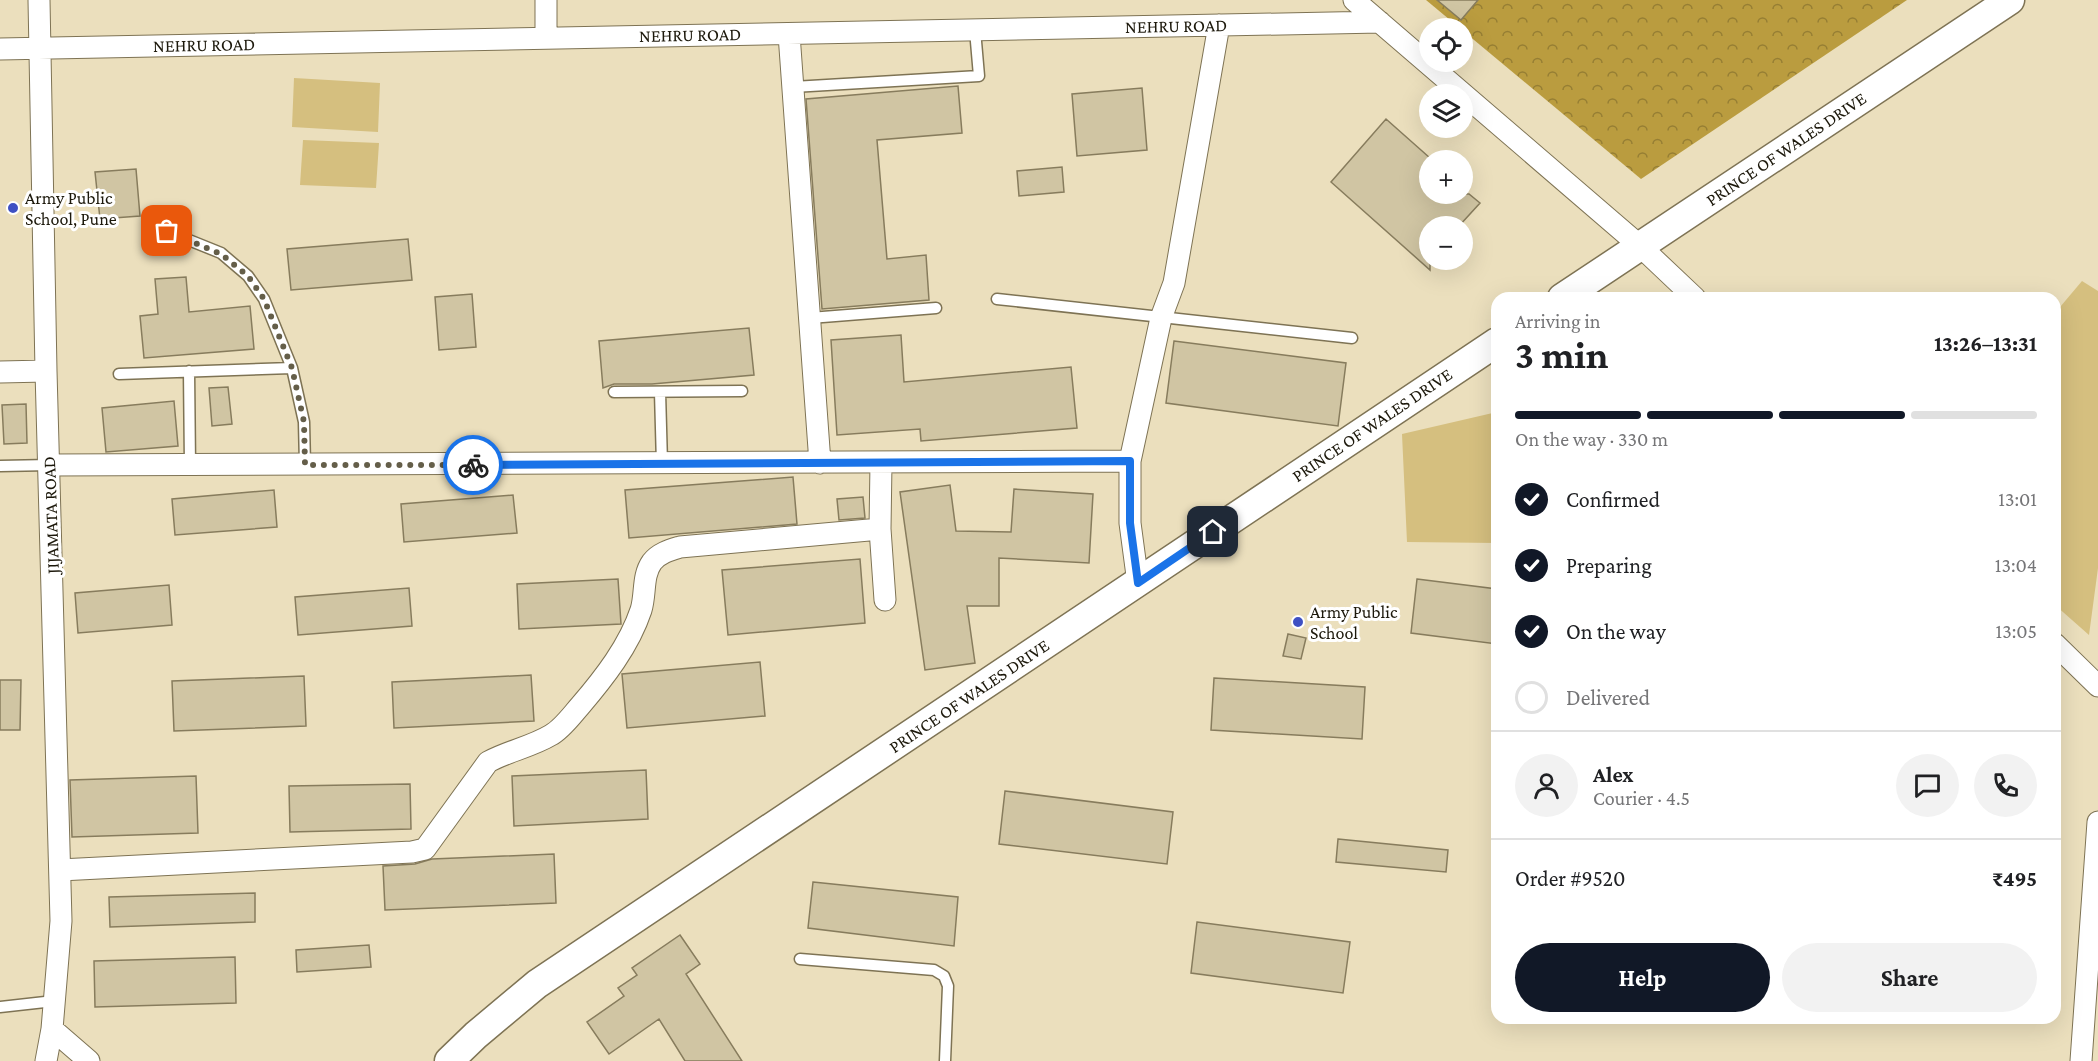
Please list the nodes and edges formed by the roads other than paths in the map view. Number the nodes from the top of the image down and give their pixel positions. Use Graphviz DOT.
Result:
graph roads {
  1 [pos="39,0"];
  2 [pos="546,0"];
  3 [pos="1354,0"];
  4 [pos="2010,0"];
  5 [pos="1971,13"];
  6 [pos="1380,22"];
  7 [pos="1219,25"];
  8 [pos="975,30"];
  9 [pos="789,34"];
  10 [pos="546,38"];
  11 [pos="40,48"];
  12 [pos="0,49"];
  13 [pos="793,87"];
  14 [pos="149,224"];
  15 [pos="1640,246"];
  16 [pos="1571,292"];
  17 [pos="1689,292"];
  18 [pos="997,299"];
  19 [pos="936,308"];
  20 [pos="810,318"];
  21 [pos="1161,318"];
  22 [pos="1352,338"];
  23 [pos="1491,346"];
  24 [pos="292,368"];
  25 [pos="46,371"];
  26 [pos="189,371"];
  27 [pos="0,372"];
  28 [pos="119,374"];
  29 [pos="742,391"];
  30 [pos="614,392"];
  31 [pos="660,392"];
  32 [pos="1130,461"];
  33 [pos="820,463"];
  34 [pos="880,463"];
  35 [pos="662,464"];
  36 [pos="50,465"];
  37 [pos="305,465"];
  38 [pos="0,466"];
  39 [pos="190,466"];
  40 [pos="880,529"];
  41 [pos="1138,583"];
  42 [pos="885,600"];
  43 [pos="2061,651"];
  44 [pos="2098,686"];
  45 [pos="2098,822"];
  46 [pos="2097,865"];
  47 [pos="60,870"];
  48 [pos="800,959"];
  49 [pos="54,1001"];
  50 [pos="0,1007"];
  51 [pos="52,1029"];
  52 [pos="46,1061"];
  53 [pos="89,1061"];
  54 [pos="449,1061"];
  55 [pos="945,1061"];
  56 [pos="2081,1061"];
  1 -- 11 [label="street, JIJAMATA ROAD"];
  2 -- 10 [label="street"];
  3 -- 6 [label="street"];
  4 -- 5 [label="main road, PRINCE OF WALES DRIVE"];
  5 -- 15 [label="main road, PRINCE OF WALES DRIVE"];
  6 -- 7 [label="street, NEHRU ROAD"];
  6 -- 15 [label="street"];
  7 -- 8 [label="street, NEHRU ROAD"];
  7 -- 21 [label="street"];
  8 -- 9 [label="street, NEHRU ROAD"];
  8 -- 13 [label="lane"];
  9 -- 10 [label="street, NEHRU ROAD"];
  9 -- 13 [label="street"];
  10 -- 11 [label="street, NEHRU ROAD"];
  11 -- 12 [label="street, NEHRU ROAD"];
  11 -- 25 [label="street, JIJAMATA ROAD"];
  13 -- 20 [label="street"];
  14 -- 24 [label="lane"];
  15 -- 16 [label="main road, PRINCE OF WALES DRIVE"];
  15 -- 17 [label="street"];
  18 -- 21 [label="lane"];
  19 -- 20 [label="lane"];
  20 -- 33 [label="street"];
  21 -- 22 [label="lane"];
  21 -- 32 [label="street"];
  23 -- 41 [label="main road, PRINCE OF WALES DRIVE"];
  24 -- 26 [label="lane"];
  24 -- 37 [label="lane"];
  25 -- 27 [label="street"];
  25 -- 36 [label="street, JIJAMATA ROAD"];
  26 -- 28 [label="lane"];
  26 -- 39 [label="lane"];
  29 -- 31 [label="lane"];
  30 -- 31 [label="lane"];
  31 -- 35 [label="lane"];
  32 -- 34 [label="street"];
  32 -- 41 [label="street"];
  33 -- 34 [label="street"];
  33 -- 35 [label="street"];
  34 -- 40 [label="street"];
  35 -- 37 [label="street"];
  36 -- 38 [label="lane"];
  36 -- 39 [label="street"];
  36 -- 47 [label="street, JIJAMATA ROAD"];
  37 -- 39 [label="street"];
  40 -- 42 [label="street"];
  40 -- 47 [label="street"];
  41 -- 54 [label="main road, PRINCE OF WALES DRIVE"];
  43 -- 44 [label="street"];
  45 -- 46 [label="street"];
  46 -- 56 [label="street"];
  47 -- 49 [label="street, JIJAMATA ROAD"];
  48 -- 55 [label="lane"];
  49 -- 50 [label="lane"];
  49 -- 51 [label="street, JIJAMATA ROAD"];
  51 -- 52 [label="street, JIJAMATA ROAD"];
  51 -- 53 [label="street"];
}
